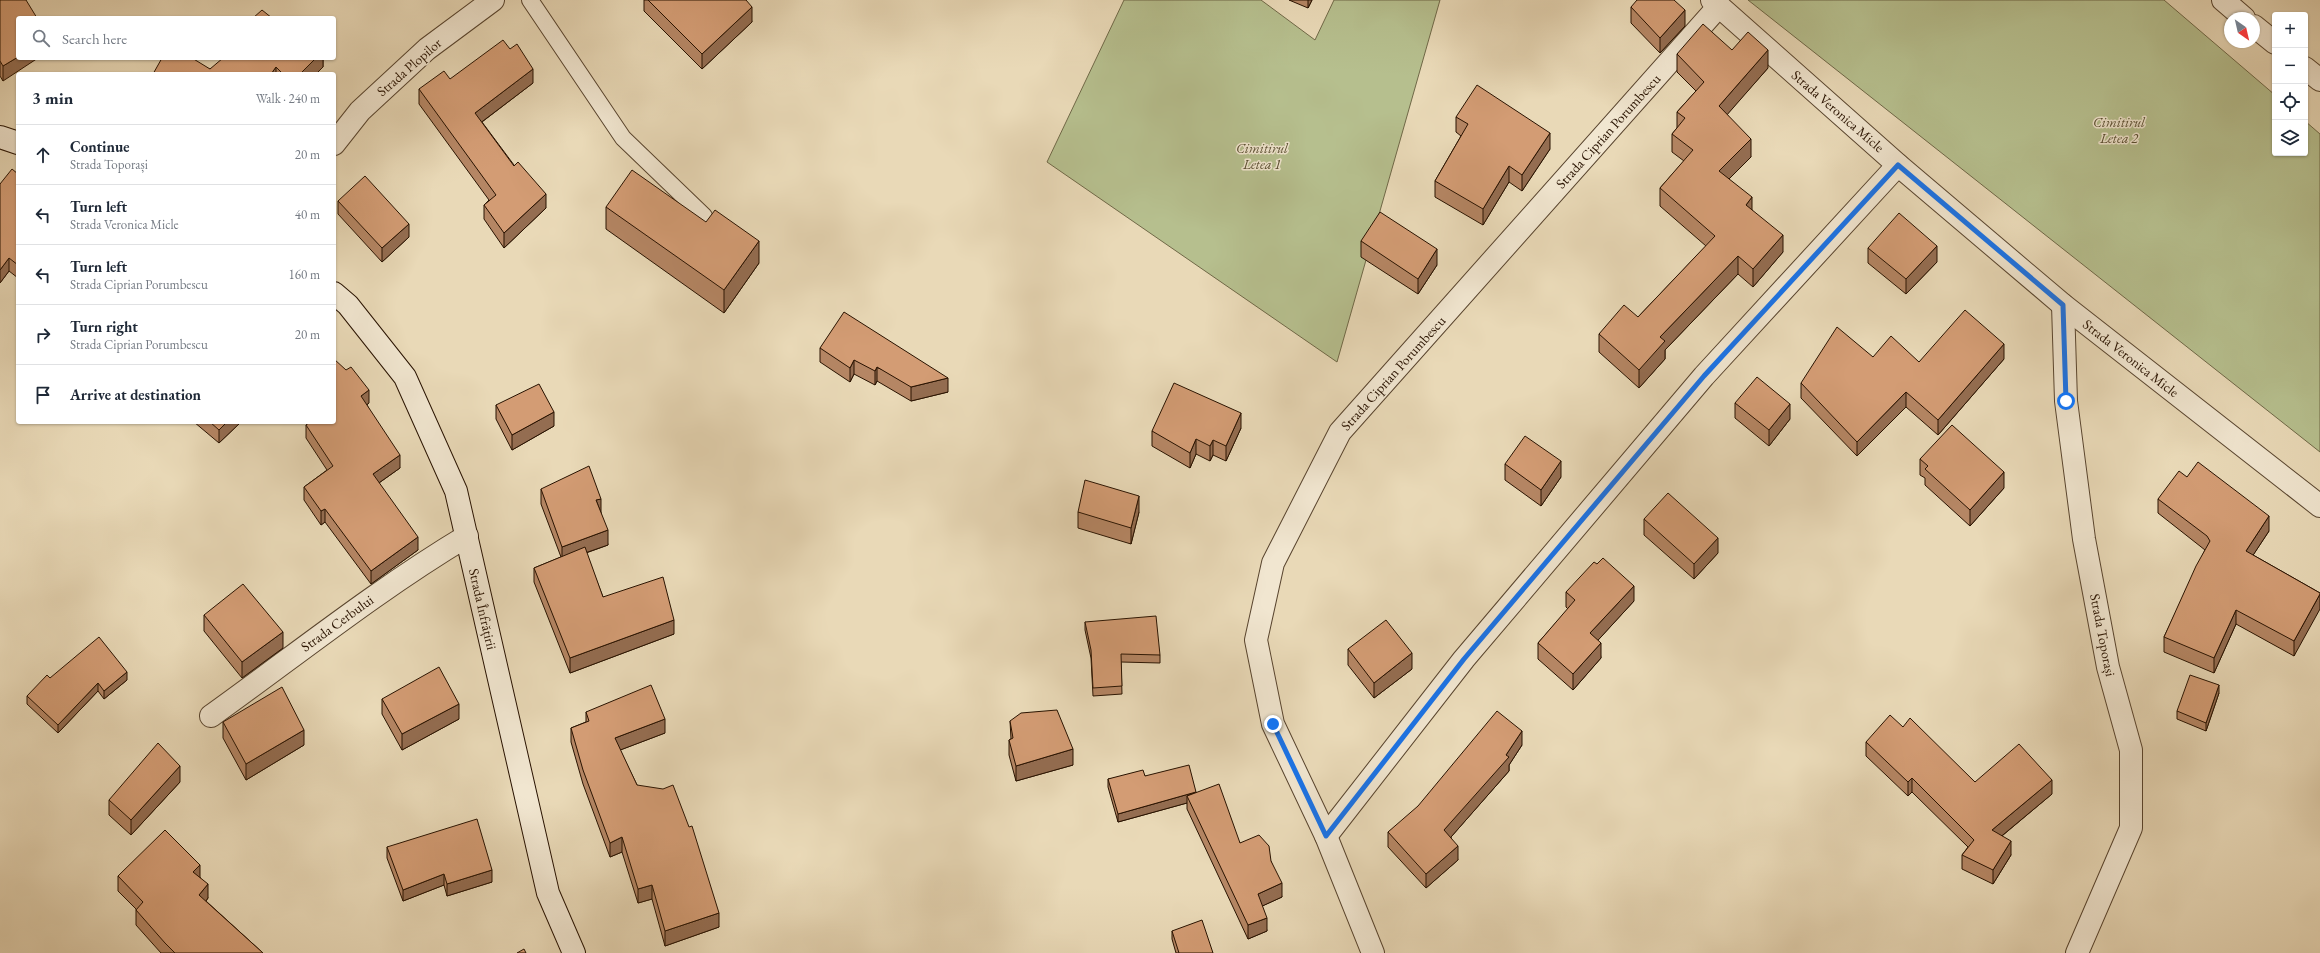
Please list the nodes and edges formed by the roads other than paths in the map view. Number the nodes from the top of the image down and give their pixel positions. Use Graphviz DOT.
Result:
graph roads {
  1 [pos="493,0"];
  2 [pos="530,0"];
  3 [pos="2223,0"];
  4 [pos="1716,3"];
  5 [pos="2237,12"];
  6 [pos="2260,31"];
  7 [pos="2272,41"];
  8 [pos="2308,70"];
  9 [pos="2320,80"];
  10 [pos="0,138"];
  11 [pos="336,141"];
  12 [pos="16,142"];
  13 [pos="1898,165"];
  14 [pos="704,216"];
  15 [pos="336,295"];
  16 [pos="2063,305"];
  17 [pos="2320,506"];
  18 [pos="467,536"];
  19 [pos="211,716"];
  20 [pos="1326,836"];
  21 [pos="574,953"];
  22 [pos="1373,953"];
  23 [pos="2076,953"];
  1 -- 11 [label="street, Strada Plopilor"];
  2 -- 14 [label="lane"];
  3 -- 5 [label="street"];
  4 -- 13 [label="street, Strada Veronica Micle"];
  4 -- 20 [label="street, Strada Ciprian Porumbescu"];
  6 -- 7 [label="street"];
  8 -- 9 [label="street"];
  10 -- 12 [label="street"];
  13 -- 16 [label="street, Strada Veronica Micle"];
  13 -- 20 [label="street"];
  15 -- 18 [label="street, Strada Înfrățirii"];
  16 -- 17 [label="street, Strada Veronica Micle"];
  16 -- 23 [label="street, Strada Toporași"];
  18 -- 19 [label="street, Strada Cerbului"];
  18 -- 21 [label="street, Strada Înfrățirii"];
  20 -- 22 [label="street, Strada Ciprian Porumbescu"];
}
